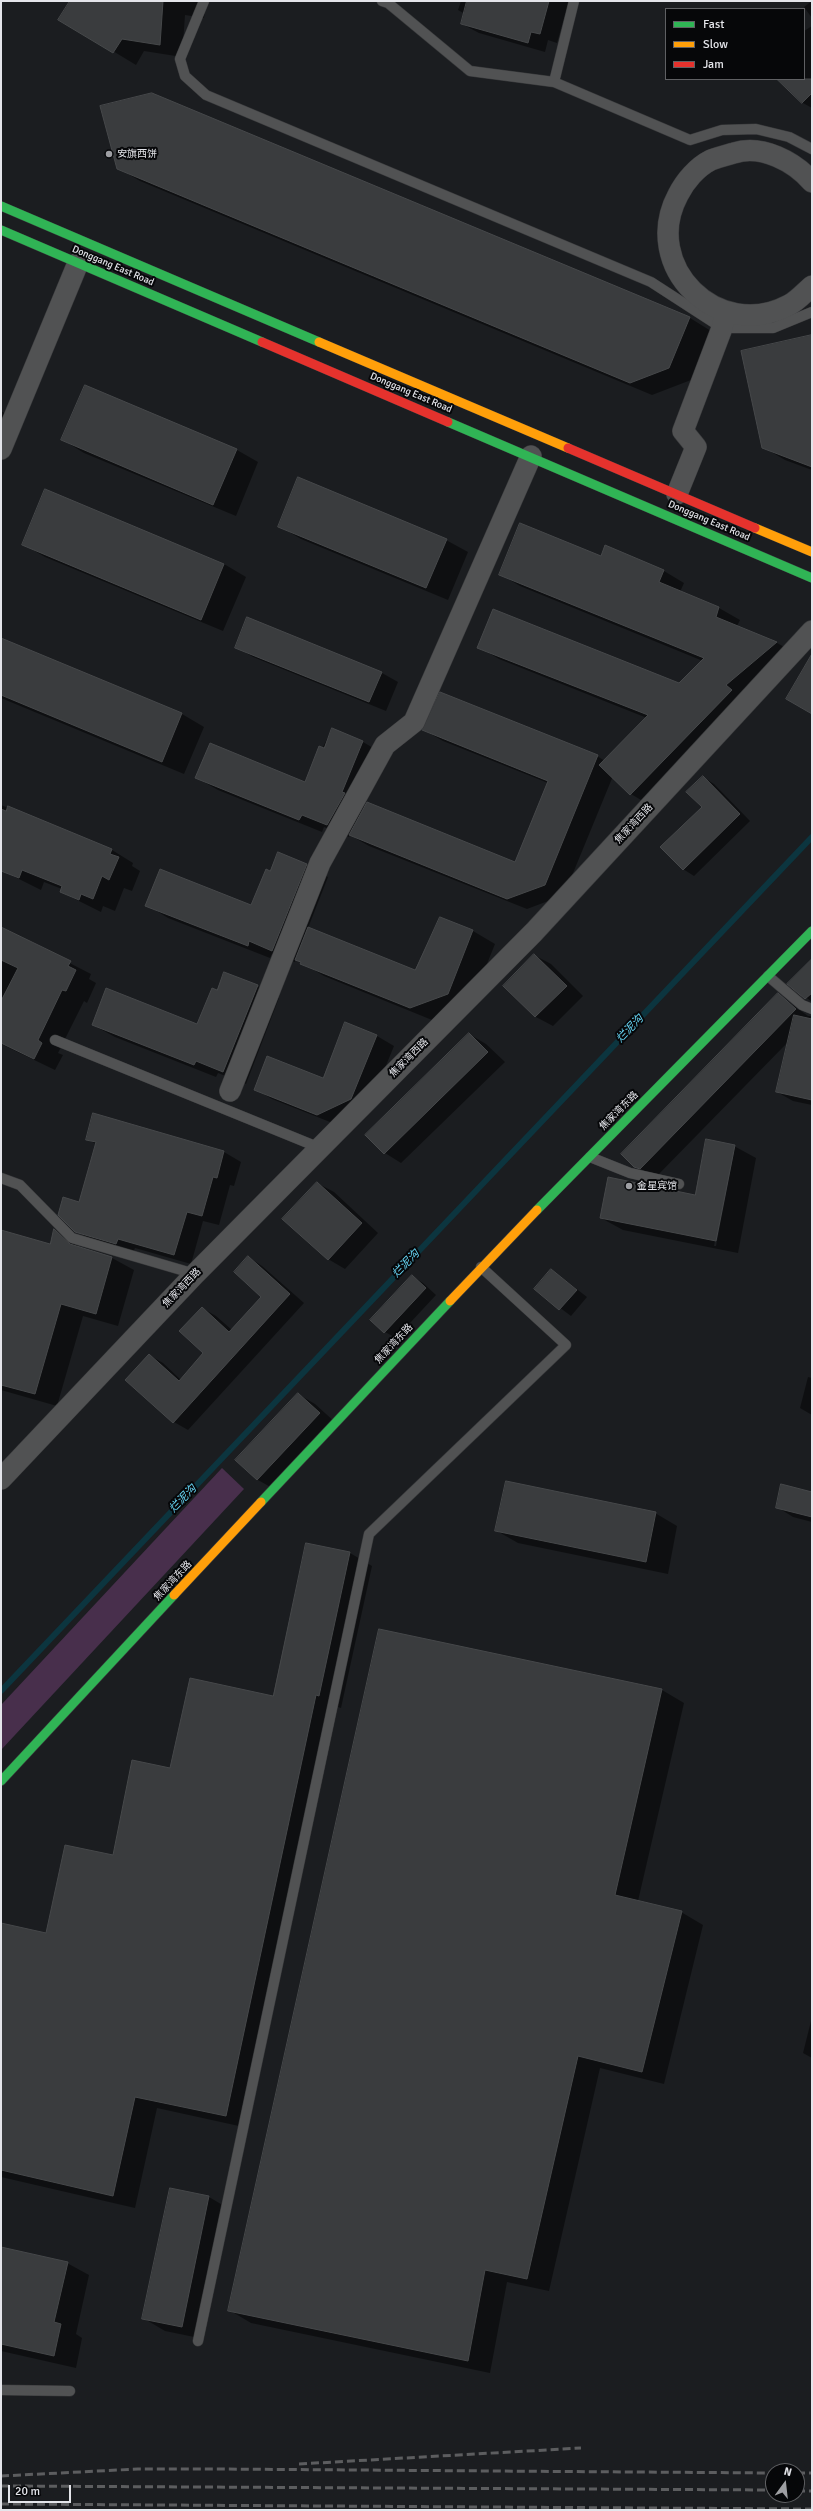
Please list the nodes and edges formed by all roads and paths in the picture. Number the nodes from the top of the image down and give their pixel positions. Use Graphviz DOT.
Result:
graph roads {
  1 [pos="204,1"];
  2 [pos="382,1"];
  3 [pos="401,1"];
  4 [pos="574,1"];
  5 [pos="398,12"];
  6 [pos="554,82"];
  7 [pos="812,150"];
  8 [pos="812,182"];
  9 [pos="1,206"];
  10 [pos="1,230"];
  11 [pos="78,263"];
  12 [pos="812,286"];
  13 [pos="812,312"];
  14 [pos="724,320"];
  15 [pos="1,449"];
  16 [pos="531,456"];
  17 [pos="677,494"];
  18 [pos="812,552"];
  19 [pos="812,578"];
  20 [pos="812,631"];
  21 [pos="812,931"];
  22 [pos="768,976"];
  23 [pos="812,1009"];
  24 [pos="55,1040"];
  25 [pos="230,1091"];
  26 [pos="320,1148"];
  27 [pos="590,1156"];
  28 [pos="1,1178"];
  29 [pos="679,1184"];
  30 [pos="481,1267"];
  31 [pos="195,1274"];
  32 [pos="1,1479"];
  33 [pos="1,1781"];
  34 [pos="198,2341"];
  35 [pos="1,2390"];
  36 [pos="70,2391"];
  1 -- 14 [label="lane"];
  2 -- 5 [label="lane"];
  3 -- 5 [label="lane"];
  4 -- 6 [label="lane"];
  5 -- 6 [label="lane"];
  6 -- 7 [label="lane"];
  8 -- 14 [label="street"];
  9 -- 17 [label="main road, Donggang East Road"];
  10 -- 11 [label="main road, Donggang East Road"];
  11 -- 15 [label="street"];
  11 -- 16 [label="main road, Donggang East Road"];
  12 -- 14 [label="street"];
  13 -- 14 [label="lane"];
  14 -- 17 [label="street"];
  16 -- 19 [label="main road, Donggang East Road"];
  16 -- 25 [label="street"];
  17 -- 18 [label="main road, Donggang East Road"];
  20 -- 26 [label="street, 焦家湾西路"];
  21 -- 22 [label="main road, 焦家湾东路"];
  22 -- 23 [label="lane"];
  22 -- 27 [label="main road, 焦家湾东路"];
  24 -- 26 [label="lane"];
  26 -- 31 [label="street, 焦家湾西路"];
  27 -- 29 [label="lane"];
  27 -- 30 [label="main road, 焦家湾东路"];
  28 -- 31 [label="lane"];
  30 -- 33 [label="main road, 焦家湾东路"];
  30 -- 34 [label="lane"];
  31 -- 32 [label="street, 焦家湾西路"];
  35 -- 36 [label="lane"];
}
